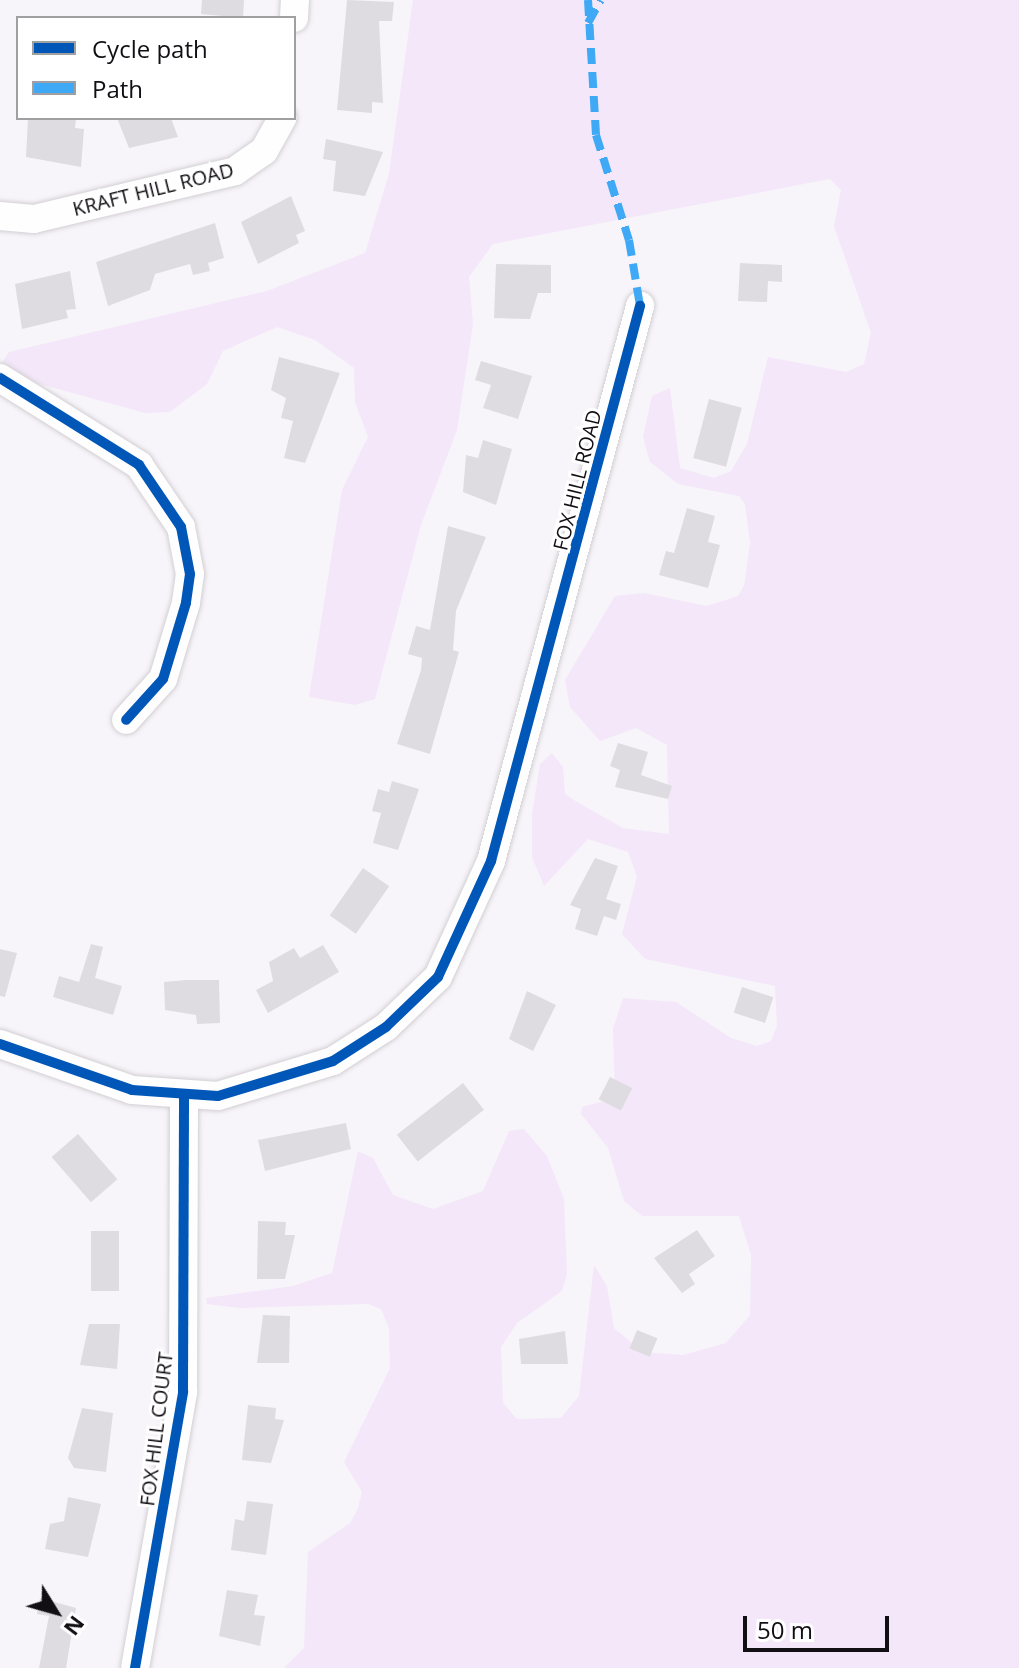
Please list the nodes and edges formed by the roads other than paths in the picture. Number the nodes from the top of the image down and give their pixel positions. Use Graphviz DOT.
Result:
graph roads {
  1 [pos="281,120"];
  2 [pos="0,216"];
  3 [pos="640,306"];
  4 [pos="0,378"];
  5 [pos="126,720"];
  6 [pos="0,1044"];
  7 [pos="184,1096"];
  8 [pos="135,1668"];
  1 -- 2 [label="street, KRAFT HILL ROAD"];
  3 -- 7 [label="street, FOX HILL ROAD"];
  4 -- 5 [label="street"];
  6 -- 7 [label="street, FOX HILL ROAD"];
  7 -- 8 [label="street, FOX HILL COURT"];
}
